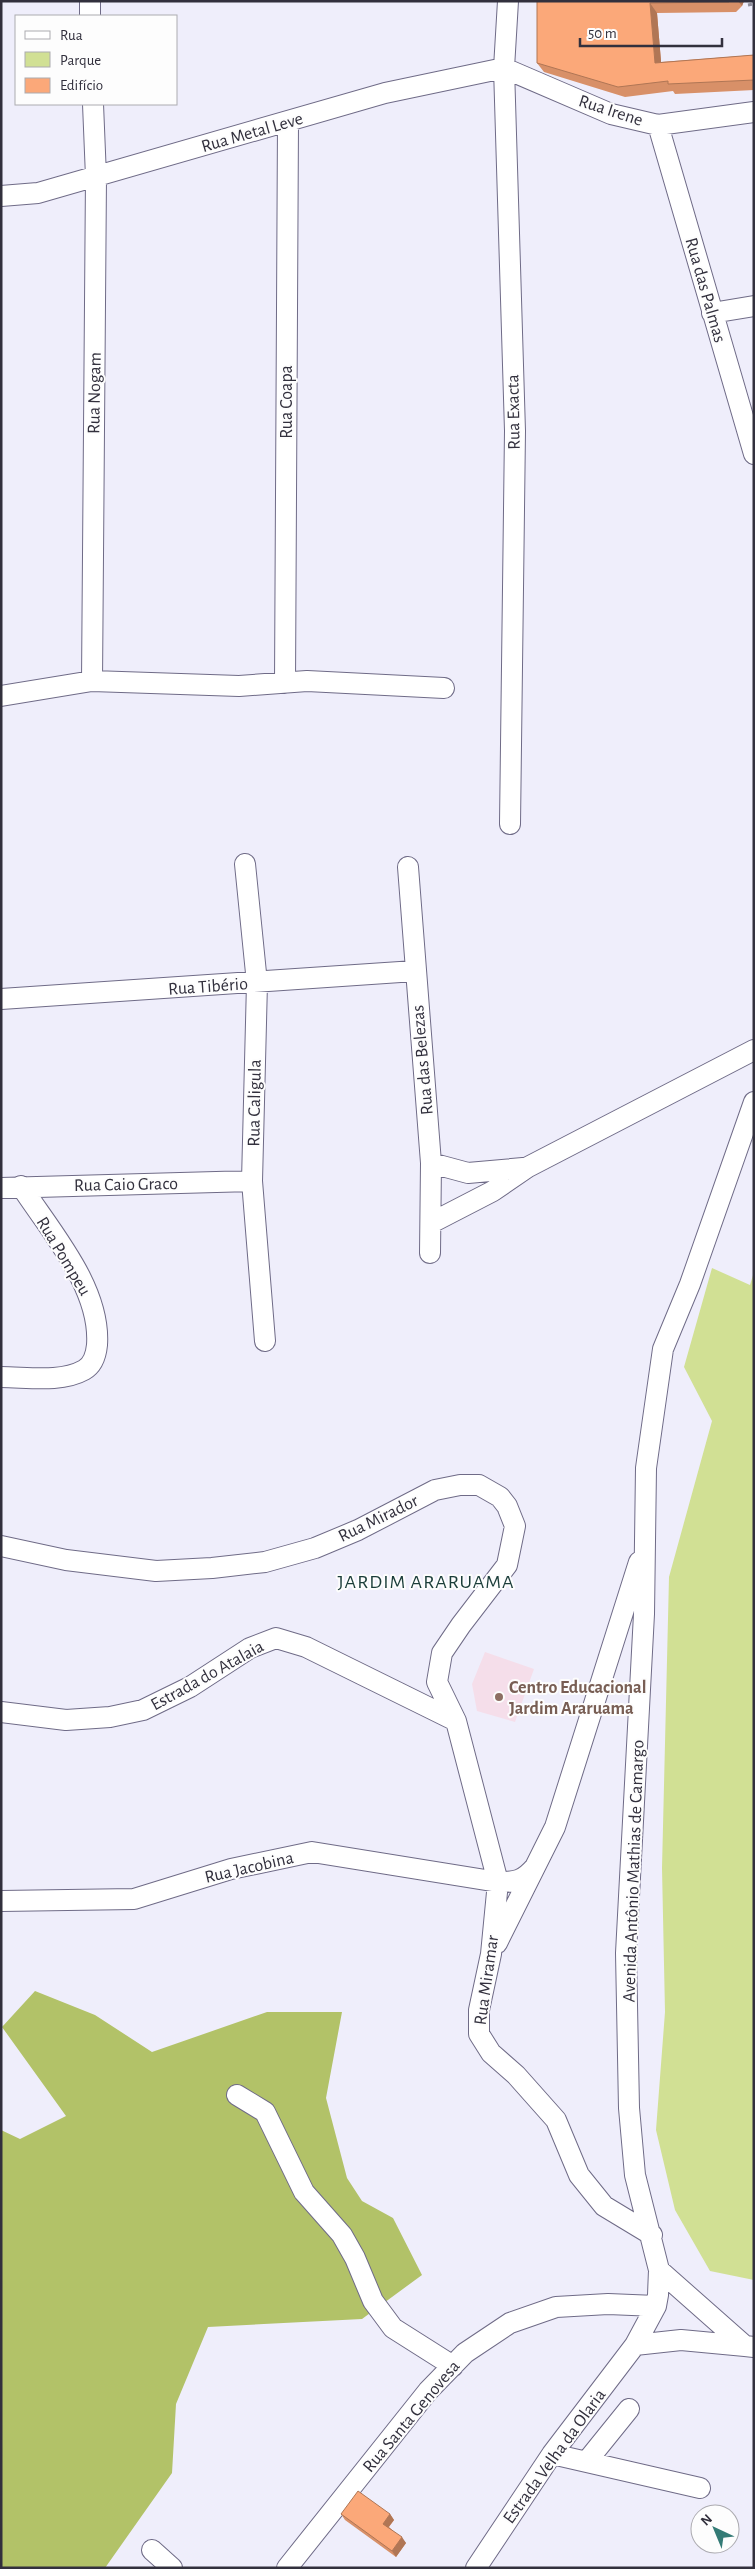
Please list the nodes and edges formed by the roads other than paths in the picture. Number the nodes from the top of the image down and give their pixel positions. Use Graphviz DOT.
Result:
graph roads {
  1 [pos="90,1"];
  2 [pos="508,1"];
  3 [pos="90,15"];
  4 [pos="504,68"];
  5 [pos="94,105"];
  6 [pos="754,112"];
  7 [pos="288,122"];
  8 [pos="658,125"];
  9 [pos="96,178"];
  10 [pos="1,196"];
  11 [pos="754,306"];
  12 [pos="712,313"];
  13 [pos="754,454"];
  14 [pos="92,681"];
  15 [pos="285,683"];
  16 [pos="444,688"];
  17 [pos="1,696"];
  18 [pos="510,824"];
  19 [pos="245,864"];
  20 [pos="408,867"];
  21 [pos="415,971"];
  22 [pos="256,983"];
  23 [pos="1,1000"];
  24 [pos="754,1050"];
  25 [pos="754,1102"];
  26 [pos="431,1163"];
  27 [pos="528,1167"];
  28 [pos="252,1181"];
  29 [pos="11,1187"];
  30 [pos="431,1223"];
  31 [pos="430,1252"];
  32 [pos="265,1341"];
  33 [pos="1,1377"];
  34 [pos="1,1546"];
  35 [pos="644,1548"];
  36 [pos="1,1712"];
  37 [pos="456,1722"];
  38 [pos="535,1867"];
  39 [pos="498,1882"];
  40 [pos="1,1902"];
  41 [pos="491,1954"];
  42 [pos="237,2096"];
  43 [pos="652,2235"];
  44 [pos="660,2270"];
  45 [pos="656,2306"];
  46 [pos="703,2310"];
  47 [pos="690,2342"];
  48 [pos="635,2345"];
  49 [pos="749,2346"];
  50 [pos="453,2366"];
  51 [pos="630,2408"];
  52 [pos="552,2454"];
  53 [pos="587,2461"];
  54 [pos="700,2488"];
  55 [pos="152,2550"];
  56 [pos="484,2564"];
  57 [pos="172,2568"];
  58 [pos="287,2568"];
  1 -- 3 [label="street"];
  2 -- 4 [label="street, Rua Exacta"];
  4 -- 7 [label="street, Rua Metal Leve"];
  4 -- 8 [label="street, Rua Irene"];
  4 -- 18 [label="street, Rua Exacta"];
  5 -- 9 [label="street, Rua Nogam"];
  6 -- 8 [label="street, Rua Irene"];
  7 -- 9 [label="street, Rua Metal Leve"];
  7 -- 15 [label="street, Rua Coapa"];
  8 -- 12 [label="street, Rua das Palmas"];
  9 -- 10 [label="street, Rua Metal Leve"];
  9 -- 14 [label="street, Rua Nogam"];
  11 -- 12 [label="street"];
  12 -- 13 [label="street, Rua das Palmas"];
  14 -- 15 [label="street"];
  14 -- 17 [label="street"];
  15 -- 16 [label="street"];
  19 -- 22 [label="street, Rua Caligula"];
  20 -- 21 [label="street, Rua das Belezas"];
  21 -- 22 [label="street, Rua Tibério"];
  21 -- 26 [label="street, Rua das Belezas"];
  22 -- 23 [label="street, Rua Tibério"];
  22 -- 28 [label="street, Rua Caligula"];
  24 -- 27 [label="street"];
  25 -- 35 [label="street, Avenida Antônio Mathias de Camargo"];
  26 -- 27 [label="street"];
  26 -- 30 [label="street, Rua das Belezas"];
  27 -- 30 [label="street"];
  28 -- 29 [label="street, Rua Caio Graco"];
  28 -- 32 [label="street, Rua Caligula"];
  29 -- 33 [label="street, Rua Pompeu"];
  30 -- 31 [label="street, Rua das Belezas"];
  34 -- 37 [label="street, Rua Mirador"];
  35 -- 38 [label="street"];
  35 -- 43 [label="street, Avenida Antônio Mathias de Camargo"];
  36 -- 37 [label="street, Estrada do Atalaia"];
  37 -- 39 [label="street, Rua Miramar"];
  38 -- 39 [label="street, Rua Jacobina"];
  38 -- 41 [label="street"];
  39 -- 40 [label="street, Rua Jacobina"];
  39 -- 41 [label="street, Rua Miramar"];
  41 -- 43 [label="street, Rua Miramar"];
  42 -- 50 [label="street"];
  43 -- 44 [label="street, Avenida Antônio Mathias de Camargo"];
  44 -- 45 [label="street"];
  44 -- 46 [label="street"];
  45 -- 48 [label="street, Estrada Velha da Olaria"];
  45 -- 50 [label="street, Rua Santa Genovesa"];
  46 -- 47 [label="street"];
  46 -- 49 [label="street"];
  47 -- 48 [label="street"];
  47 -- 49 [label="street"];
  48 -- 52 [label="street, Estrada Velha da Olaria"];
  50 -- 58 [label="street, Rua Santa Genovesa"];
  51 -- 53 [label="street"];
  52 -- 53 [label="street"];
  52 -- 56 [label="street, Estrada Velha da Olaria"];
  53 -- 54 [label="street"];
  55 -- 57 [label="street"];
}
